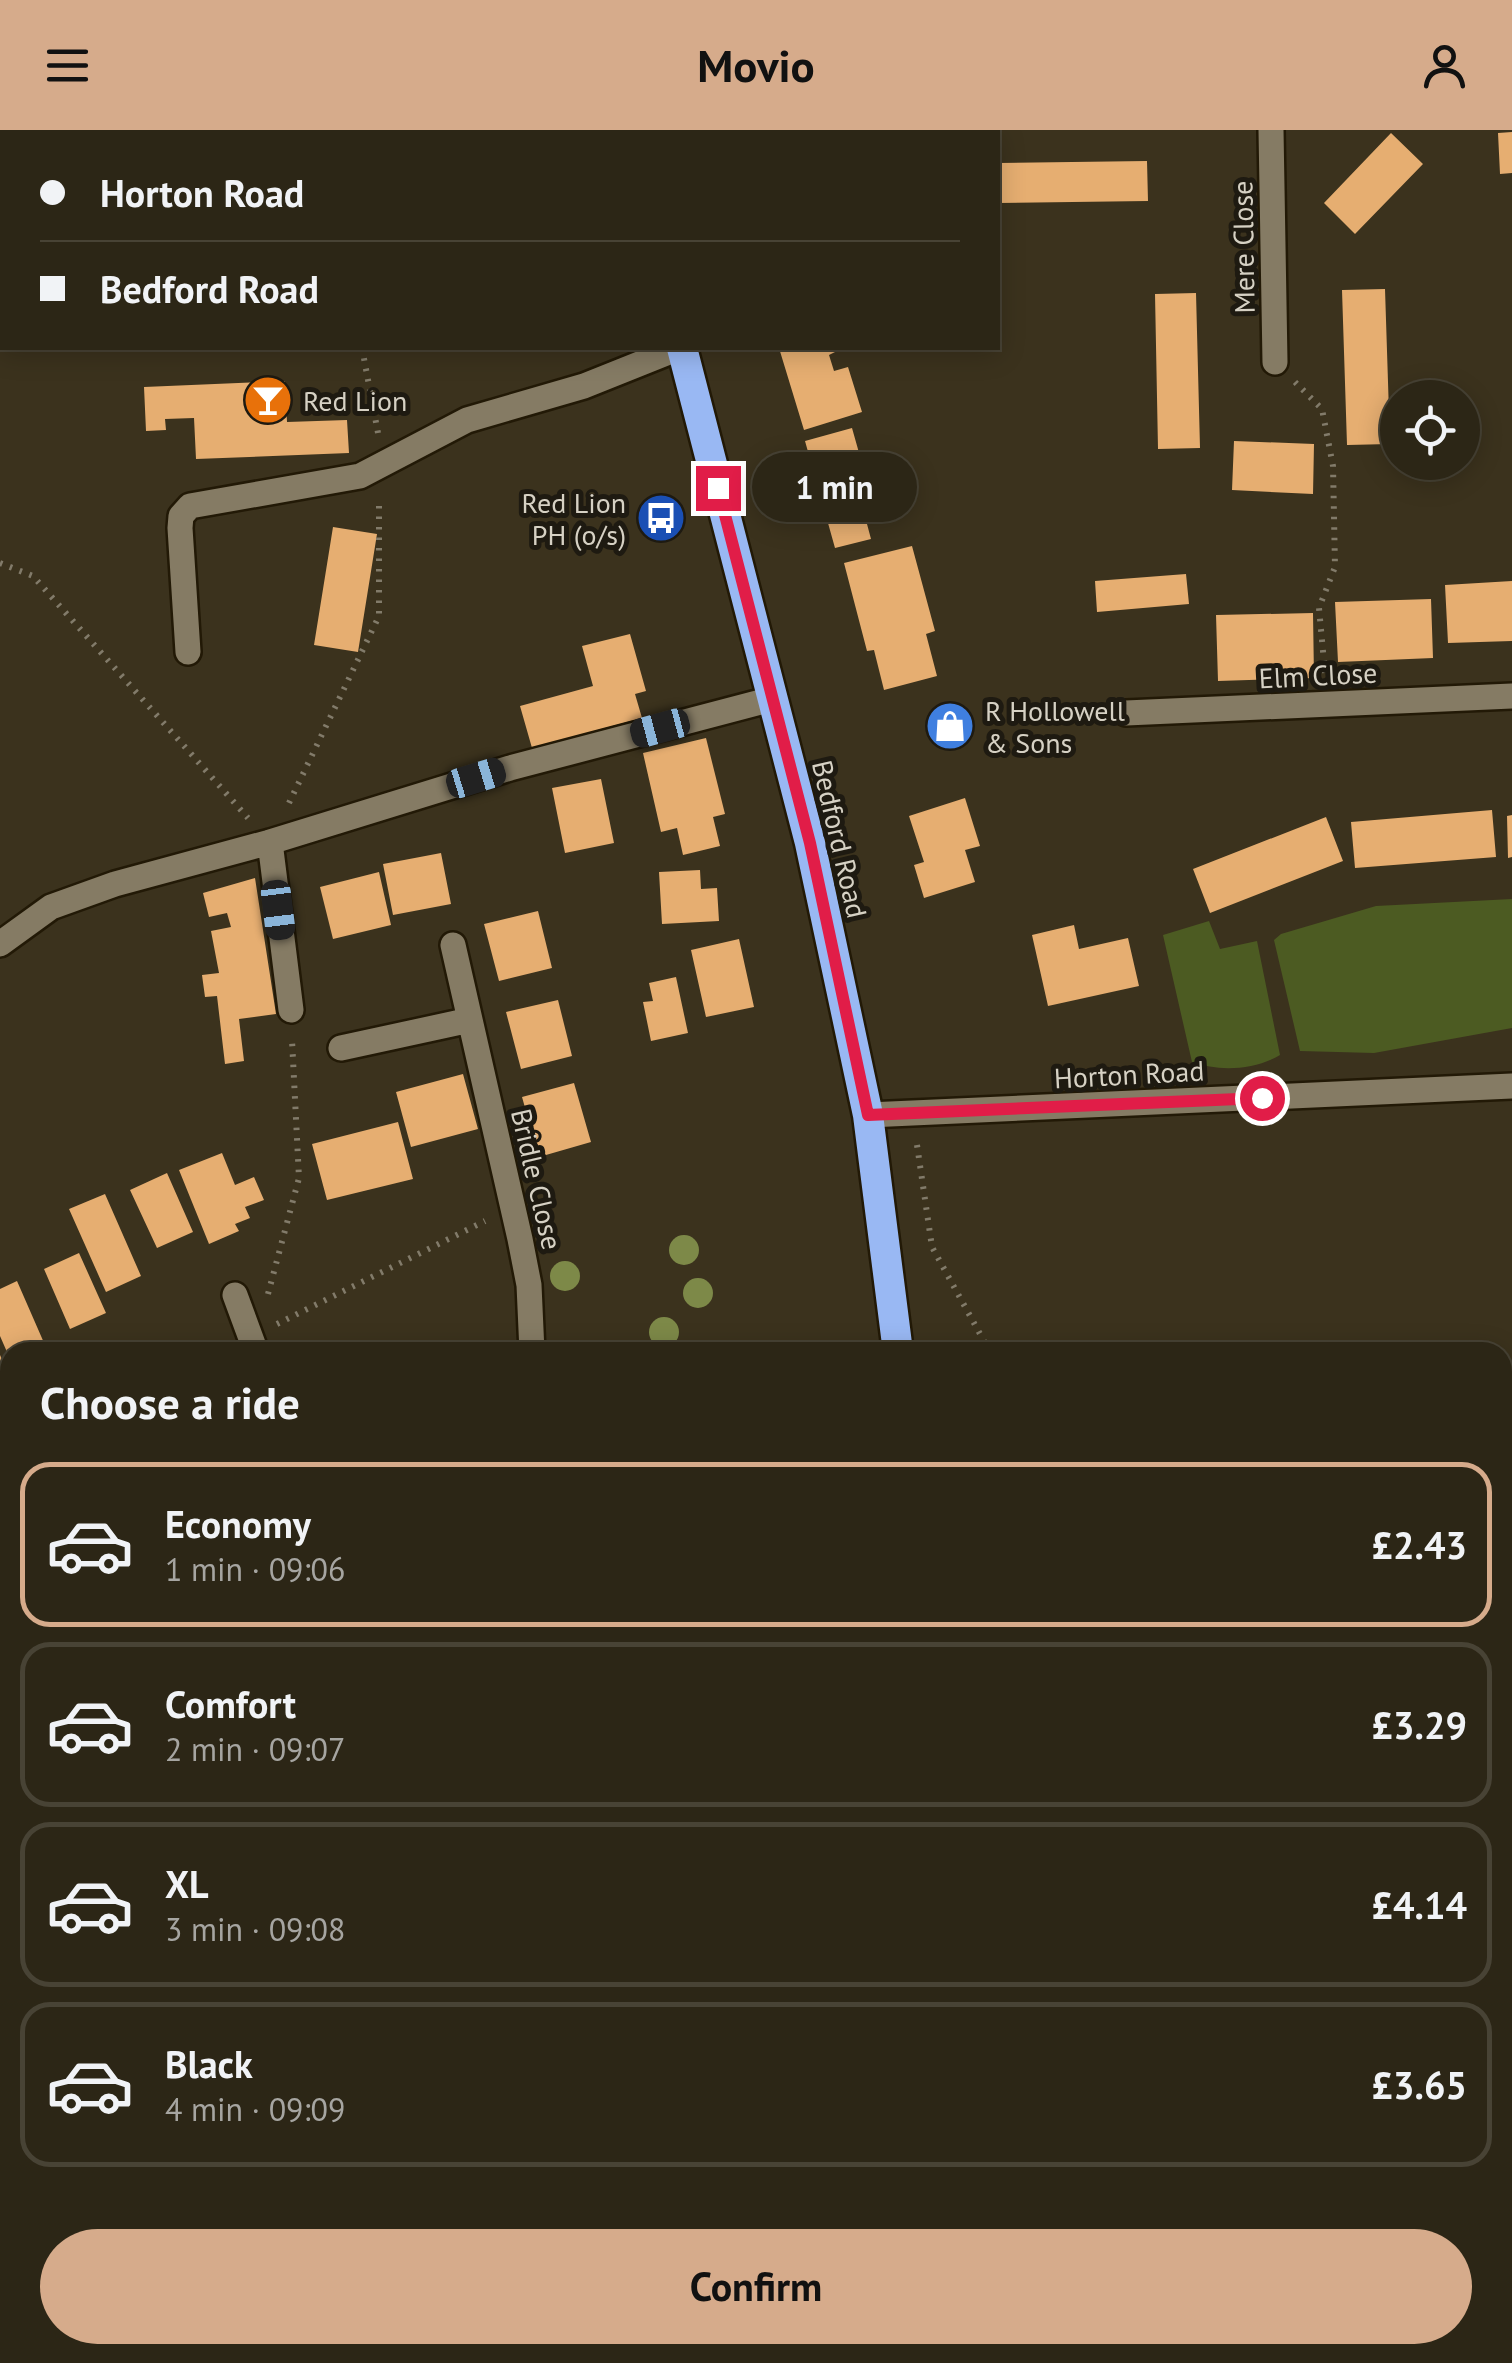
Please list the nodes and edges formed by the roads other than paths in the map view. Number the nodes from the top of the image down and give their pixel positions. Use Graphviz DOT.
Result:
graph roads {
  1 [pos="1271,130"];
  2 [pos="676,350"];
  3 [pos="682,350"];
  4 [pos="1275,362"];
  5 [pos="188,652"];
  6 [pos="1512,696"];
  7 [pos="772,699"];
  8 [pos="1126,714"];
  9 [pos="270,842"];
  10 [pos="0,944"];
  11 [pos="453,945"];
  12 [pos="291,1010"];
  13 [pos="470,1020"];
  14 [pos="340,1048"];
  15 [pos="1512,1086"];
  16 [pos="868,1115"];
  17 [pos="235,1295"];
  18 [pos="252,1342"];
  19 [pos="532,1342"];
  20 [pos="897,1342"];
  1 -- 4 [label="street, Mere Close"];
  2 -- 5 [label="street"];
  3 -- 7 [label="highway, Bedford Road"];
  6 -- 8 [label="street, Elm Close"];
  7 -- 9 [label="street"];
  7 -- 16 [label="highway, Bedford Road"];
  9 -- 10 [label="street"];
  9 -- 12 [label="street"];
  11 -- 13 [label="street, Bridle Close"];
  13 -- 14 [label="street"];
  13 -- 19 [label="street, Bridle Close"];
  15 -- 16 [label="street, Horton Road"];
  16 -- 20 [label="highway, Bedford Road"];
  17 -- 18 [label="street"];
}
